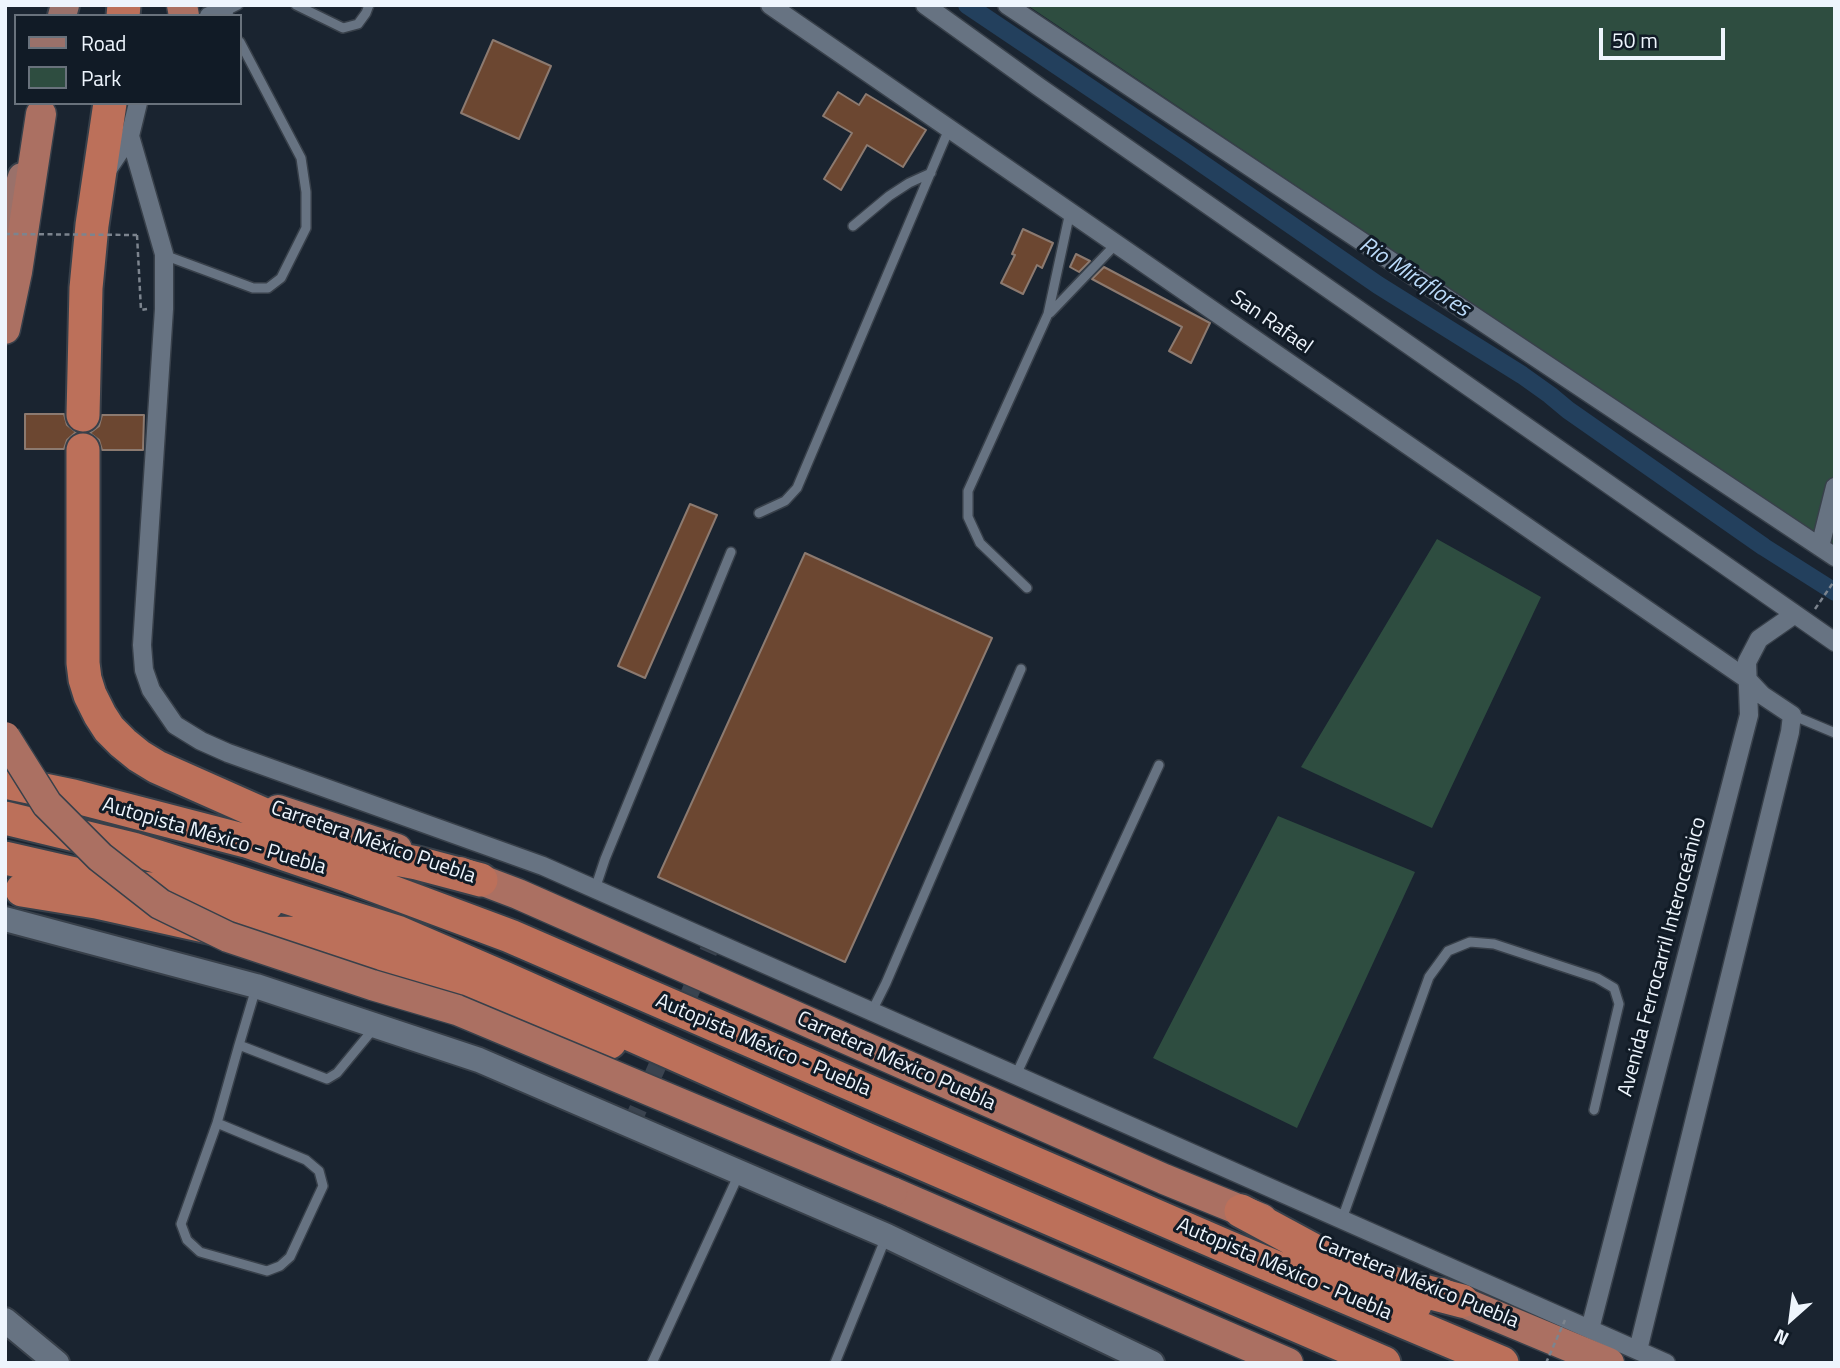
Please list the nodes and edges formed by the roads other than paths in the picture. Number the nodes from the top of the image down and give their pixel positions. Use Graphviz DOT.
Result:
graph roads {
  1 [pos="296,5"];
  2 [pos="369,5"];
  3 [pos="770,5"];
  4 [pos="925,5"];
  5 [pos="1007,5"];
  6 [pos="242,46"];
  7 [pos="110,105"];
  8 [pos="138,105"];
  9 [pos="42,109"];
  10 [pos="949,129"];
  11 [pos="130,136"];
  12 [pos="931,173"];
  13 [pos="99,183"];
  14 [pos="1070,212"];
  15 [pos="853,226"];
  16 [pos="5,233"];
  17 [pos="1116,244"];
  18 [pos="164,254"];
  19 [pos="1048,314"];
  20 [pos="5,329"];
  21 [pos="83,415"];
  22 [pos="83,450"];
  23 [pos="1835,487"];
  24 [pos="759,513"];
  25 [pos="731,552"];
  26 [pos="1827,552"];
  27 [pos="1027,588"];
  28 [pos="1795,614"];
  29 [pos="1835,642"];
  30 [pos="1021,670"];
  31 [pos="1747,679"];
  32 [pos="1793,715"];
  33 [pos="1835,733"];
  34 [pos="5,737"];
  35 [pos="1159,765"];
  36 [pos="177,776"];
  37 [pos="5,782"];
  38 [pos="5,818"];
  39 [pos="246,841"];
  40 [pos="337,851"];
  41 [pos="5,858"];
  42 [pos="75,874"];
  43 [pos="481,880"];
  44 [pos="14,888"];
  45 [pos="595,888"];
  46 [pos="316,906"];
  47 [pos="5,919"];
  48 [pos="240,934"];
  49 [pos="510,936"];
  50 [pos="506,979"];
  51 [pos="256,986"];
  52 [pos="872,1011"];
  53 [pos="376,1026"];
  54 [pos="239,1045"];
  55 [pos="693,1063"];
  56 [pos="1016,1075"];
  57 [pos="1594,1110"];
  58 [pos="216,1123"];
  59 [pos="739,1172"];
  60 [pos="1241,1211"];
  61 [pos="1342,1219"];
  62 [pos="887,1236"];
  63 [pos="1225,1246"];
  64 [pos="1356,1273"];
  65 [pos="1231,1297"];
  66 [pos="1462,1301"];
  67 [pos="5,1320"];
  68 [pos="1590,1329"];
  69 [pos="1638,1350"];
  70 [pos="57,1363"];
  71 [pos="652,1363"];
  72 [pos="835,1363"];
  73 [pos="1152,1363"];
  74 [pos="1287,1363"];
  75 [pos="1340,1363"];
  76 [pos="1384,1363"];
  77 [pos="1502,1363"];
  78 [pos="1510,1363"];
  79 [pos="1609,1363"];
  80 [pos="1666,1363"];
  1 -- 2 [label="lane"];
  3 -- 10 [label="street, San Rafael"];
  4 -- 28 [label="street"];
  5 -- 26 [label="street"];
  6 -- 18 [label="lane"];
  7 -- 13 [label="highway"];
  8 -- 11 [label="street"];
  9 -- 16 [label="main road"];
  9 -- 20 [label="highway"];
  10 -- 12 [label="lane"];
  10 -- 14 [label="street, San Rafael"];
  11 -- 13 [label="street"];
  11 -- 18 [label="street"];
  12 -- 15 [label="lane"];
  12 -- 24 [label="lane"];
  13 -- 21 [label="highway"];
  14 -- 17 [label="street, San Rafael"];
  14 -- 19 [label="lane"];
  17 -- 19 [label="lane"];
  17 -- 31 [label="street, San Rafael"];
  18 -- 45 [label="street"];
  19 -- 27 [label="lane"];
  22 -- 36 [label="highway"];
  23 -- 26 [label="street"];
  25 -- 45 [label="lane"];
  28 -- 29 [label="street"];
  28 -- 31 [label="street, Avenida Ferrocarril Interoceánico"];
  30 -- 52 [label="lane"];
  31 -- 32 [label="street, San Rafael"];
  31 -- 68 [label="street, Avenida Ferrocarril Interoceánico"];
  32 -- 33 [label="lane"];
  32 -- 69 [label="street"];
  34 -- 74 [label="highway, bridge"];
  35 -- 56 [label="lane"];
  36 -- 40 [label="highway"];
  36 -- 43 [label="highway, Carretera México Puebla"];
  37 -- 39 [label="highway, Autopista México - Puebla"];
  38 -- 46 [label="highway, Autopista México - Puebla"];
  39 -- 40 [label="highway"];
  39 -- 49 [label="highway, Autopista México - Puebla"];
  40 -- 43 [label="highway"];
  40 -- 49 [label="highway"];
  41 -- 42 [label="highway"];
  42 -- 44 [label="highway"];
  42 -- 46 [label="highway"];
  43 -- 60 [label="highway, Carretera México Puebla"];
  44 -- 48 [label="highway"];
  45 -- 52 [label="street"];
  46 -- 50 [label="highway, Autopista México - Puebla"];
  47 -- 51 [label="main road"];
  48 -- 50 [label="highway"];
  48 -- 55 [label="highway"];
  49 -- 63 [label="highway, Autopista México - Puebla"];
  50 -- 55 [label="highway, Autopista México - Puebla"];
  51 -- 53 [label="main road"];
  51 -- 54 [label="lane"];
  52 -- 56 [label="street"];
  53 -- 54 [label="lane"];
  53 -- 59 [label="main road"];
  54 -- 58 [label="lane"];
  55 -- 65 [label="highway, Autopista México - Puebla"];
  56 -- 61 [label="street"];
  57 -- 61 [label="lane"];
  58 -- 58 [label="lane"];
  59 -- 62 [label="main road"];
  59 -- 71 [label="lane"];
  60 -- 64 [label="highway"];
  60 -- 66 [label="highway, Carretera México Puebla"];
  61 -- 68 [label="street"];
  62 -- 72 [label="lane"];
  62 -- 73 [label="main road"];
  63 -- 64 [label="highway"];
  63 -- 77 [label="highway, Autopista México - Puebla"];
  64 -- 66 [label="highway"];
  64 -- 78 [label="highway"];
  65 -- 75 [label="highway"];
  65 -- 76 [label="highway, Autopista México - Puebla"];
  66 -- 79 [label="highway, Carretera México Puebla"];
  67 -- 70 [label="main road"];
  68 -- 69 [label="street"];
  69 -- 80 [label="street"];
}
